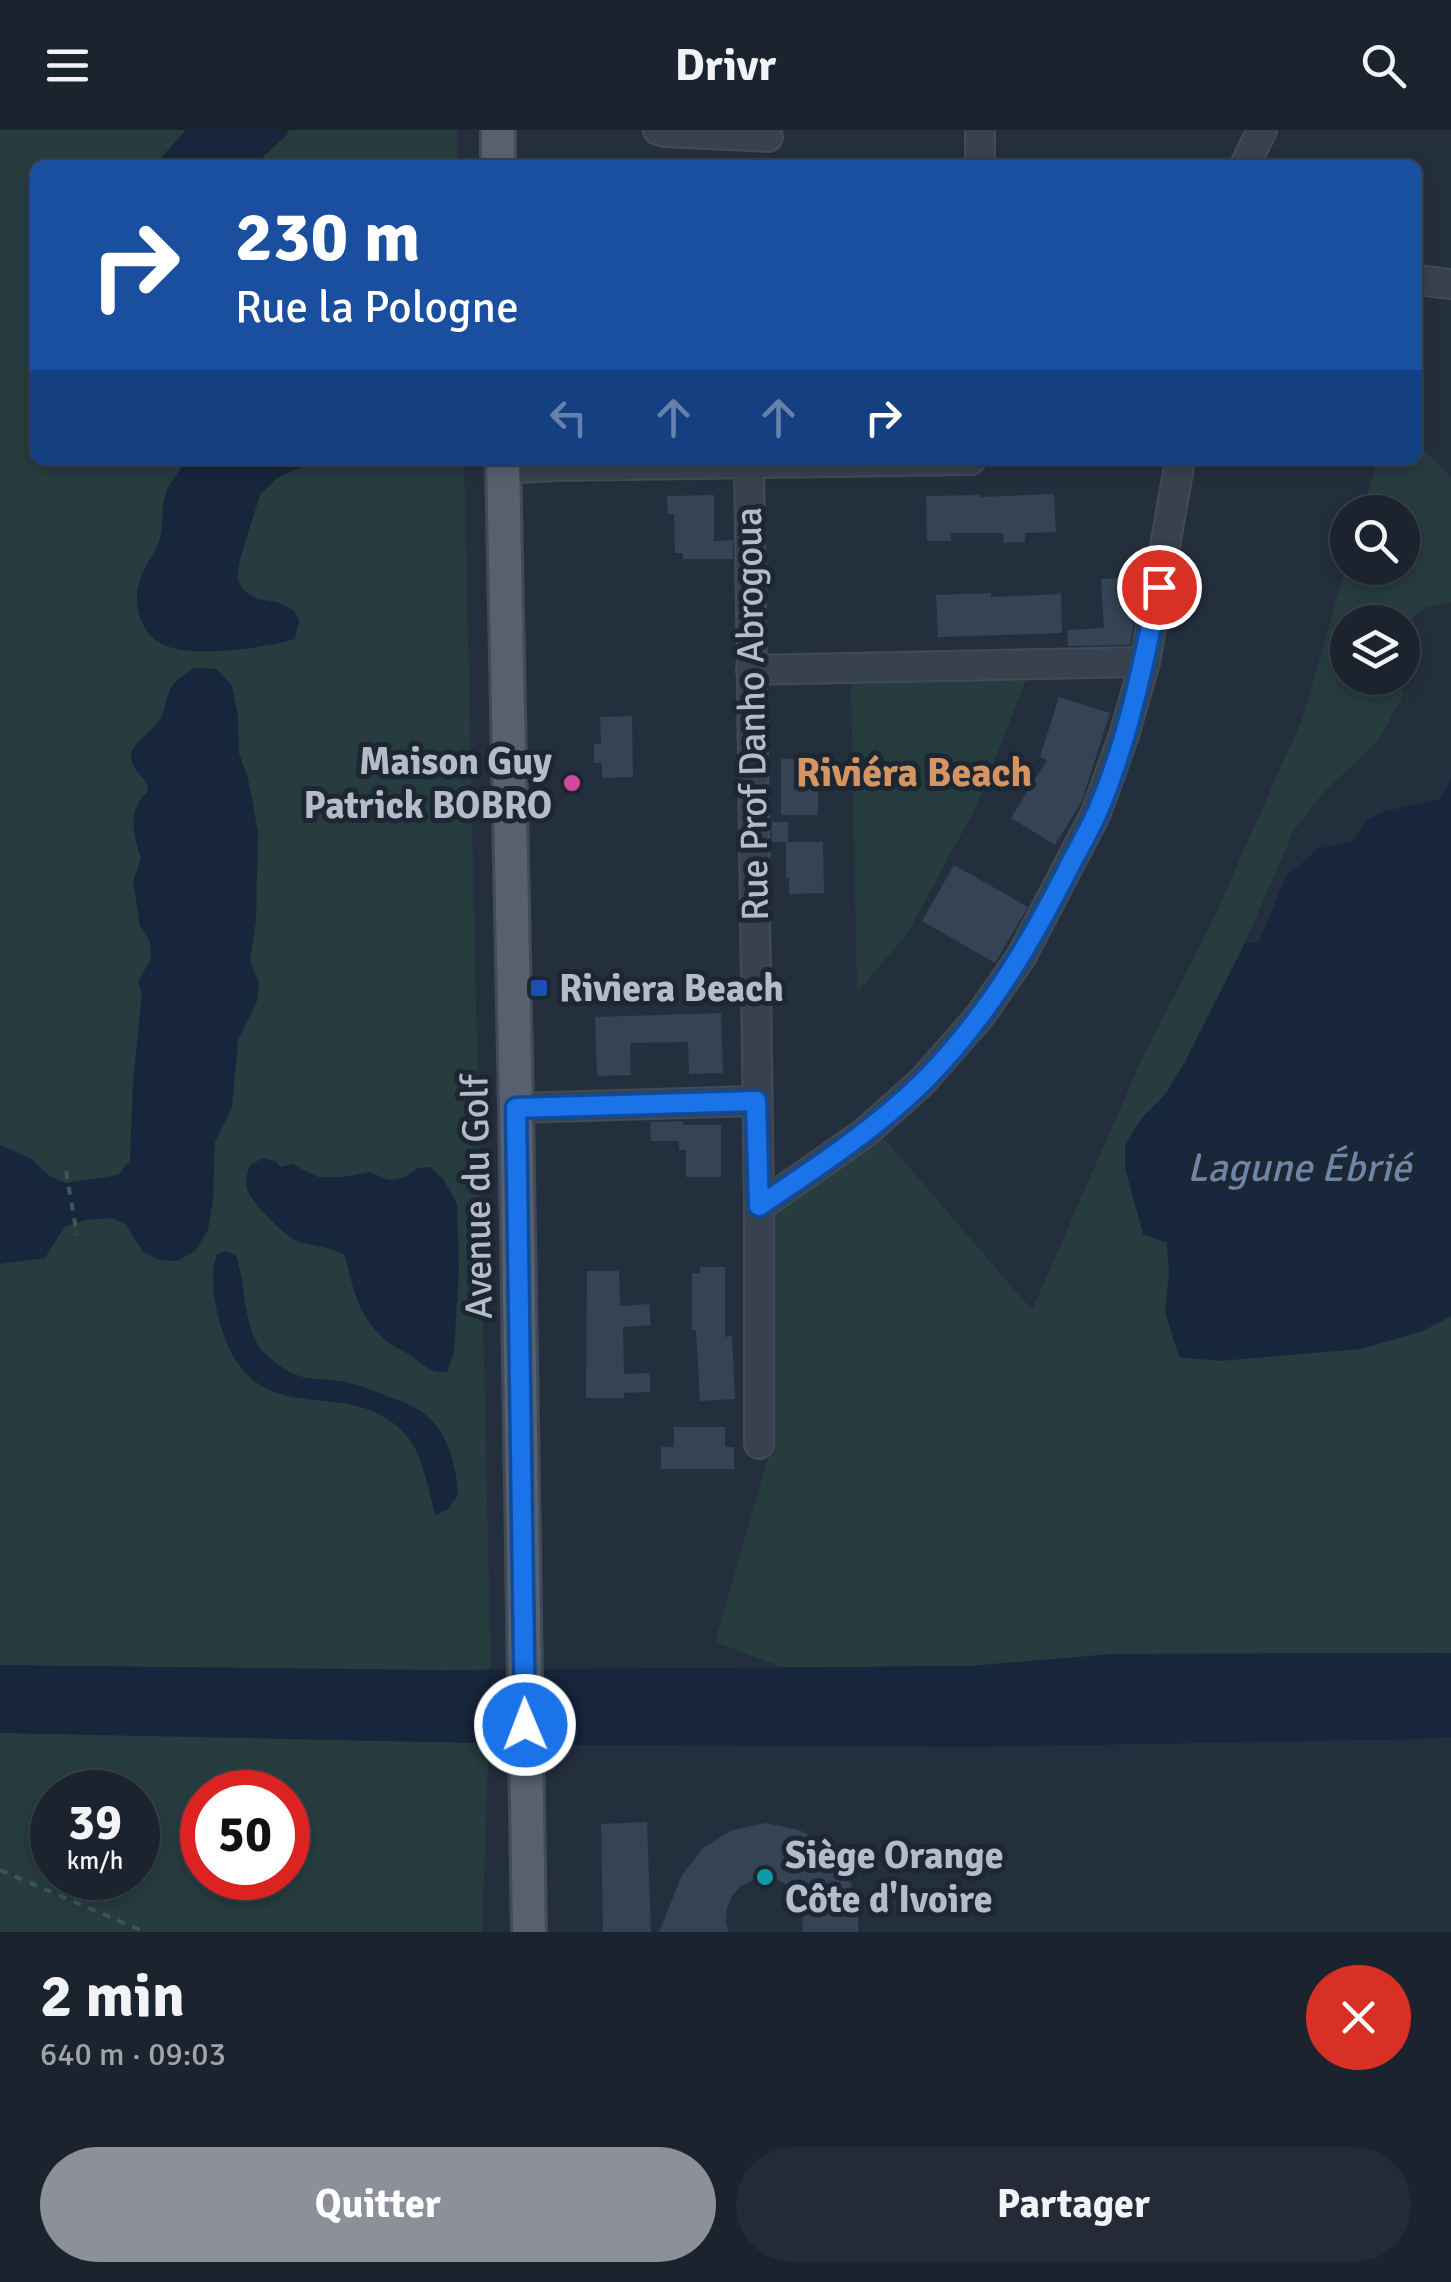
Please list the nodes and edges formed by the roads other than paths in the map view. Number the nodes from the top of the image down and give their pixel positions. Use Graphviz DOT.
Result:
graph roads {
  1 [pos="498,130"];
  2 [pos="658,130"];
  3 [pos="980,130"];
  4 [pos="1262,130"];
  5 [pos="768,137"];
  6 [pos="498,160"];
  7 [pos="980,160"];
  8 [pos="1247,160"];
  9 [pos="1422,280"];
  10 [pos="1451,284"];
  11 [pos="503,465"];
  12 [pos="619,465"];
  13 [pos="749,465"];
  14 [pos="1179,465"];
  15 [pos="1144,662"];
  16 [pos="751,670"];
  17 [pos="756,1101"];
  18 [pos="516,1108"];
  19 [pos="759,1206"];
  20 [pos="759,1444"];
  21 [pos="529,1932"];
  1 -- 6 [label="main road"];
  2 -- 5 [label="street"];
  3 -- 7 [label="street"];
  4 -- 8 [label="street"];
  9 -- 10 [label="street"];
  11 -- 12 [label="street"];
  11 -- 18 [label="main road, Avenue du Golf"];
  13 -- 16 [label="street, Rue Prof Danho Abrogoua"];
  14 -- 15 [label="street"];
  15 -- 16 [label="street"];
  15 -- 19 [label="street"];
  16 -- 17 [label="street, Rue Prof Danho Abrogoua"];
  17 -- 18 [label="street"];
  17 -- 19 [label="street, Rue Prof Danho Abrogoua"];
  18 -- 21 [label="main road, Avenue du Golf"];
  19 -- 20 [label="street, Rue Prof Danho Abrogoua"];
}
